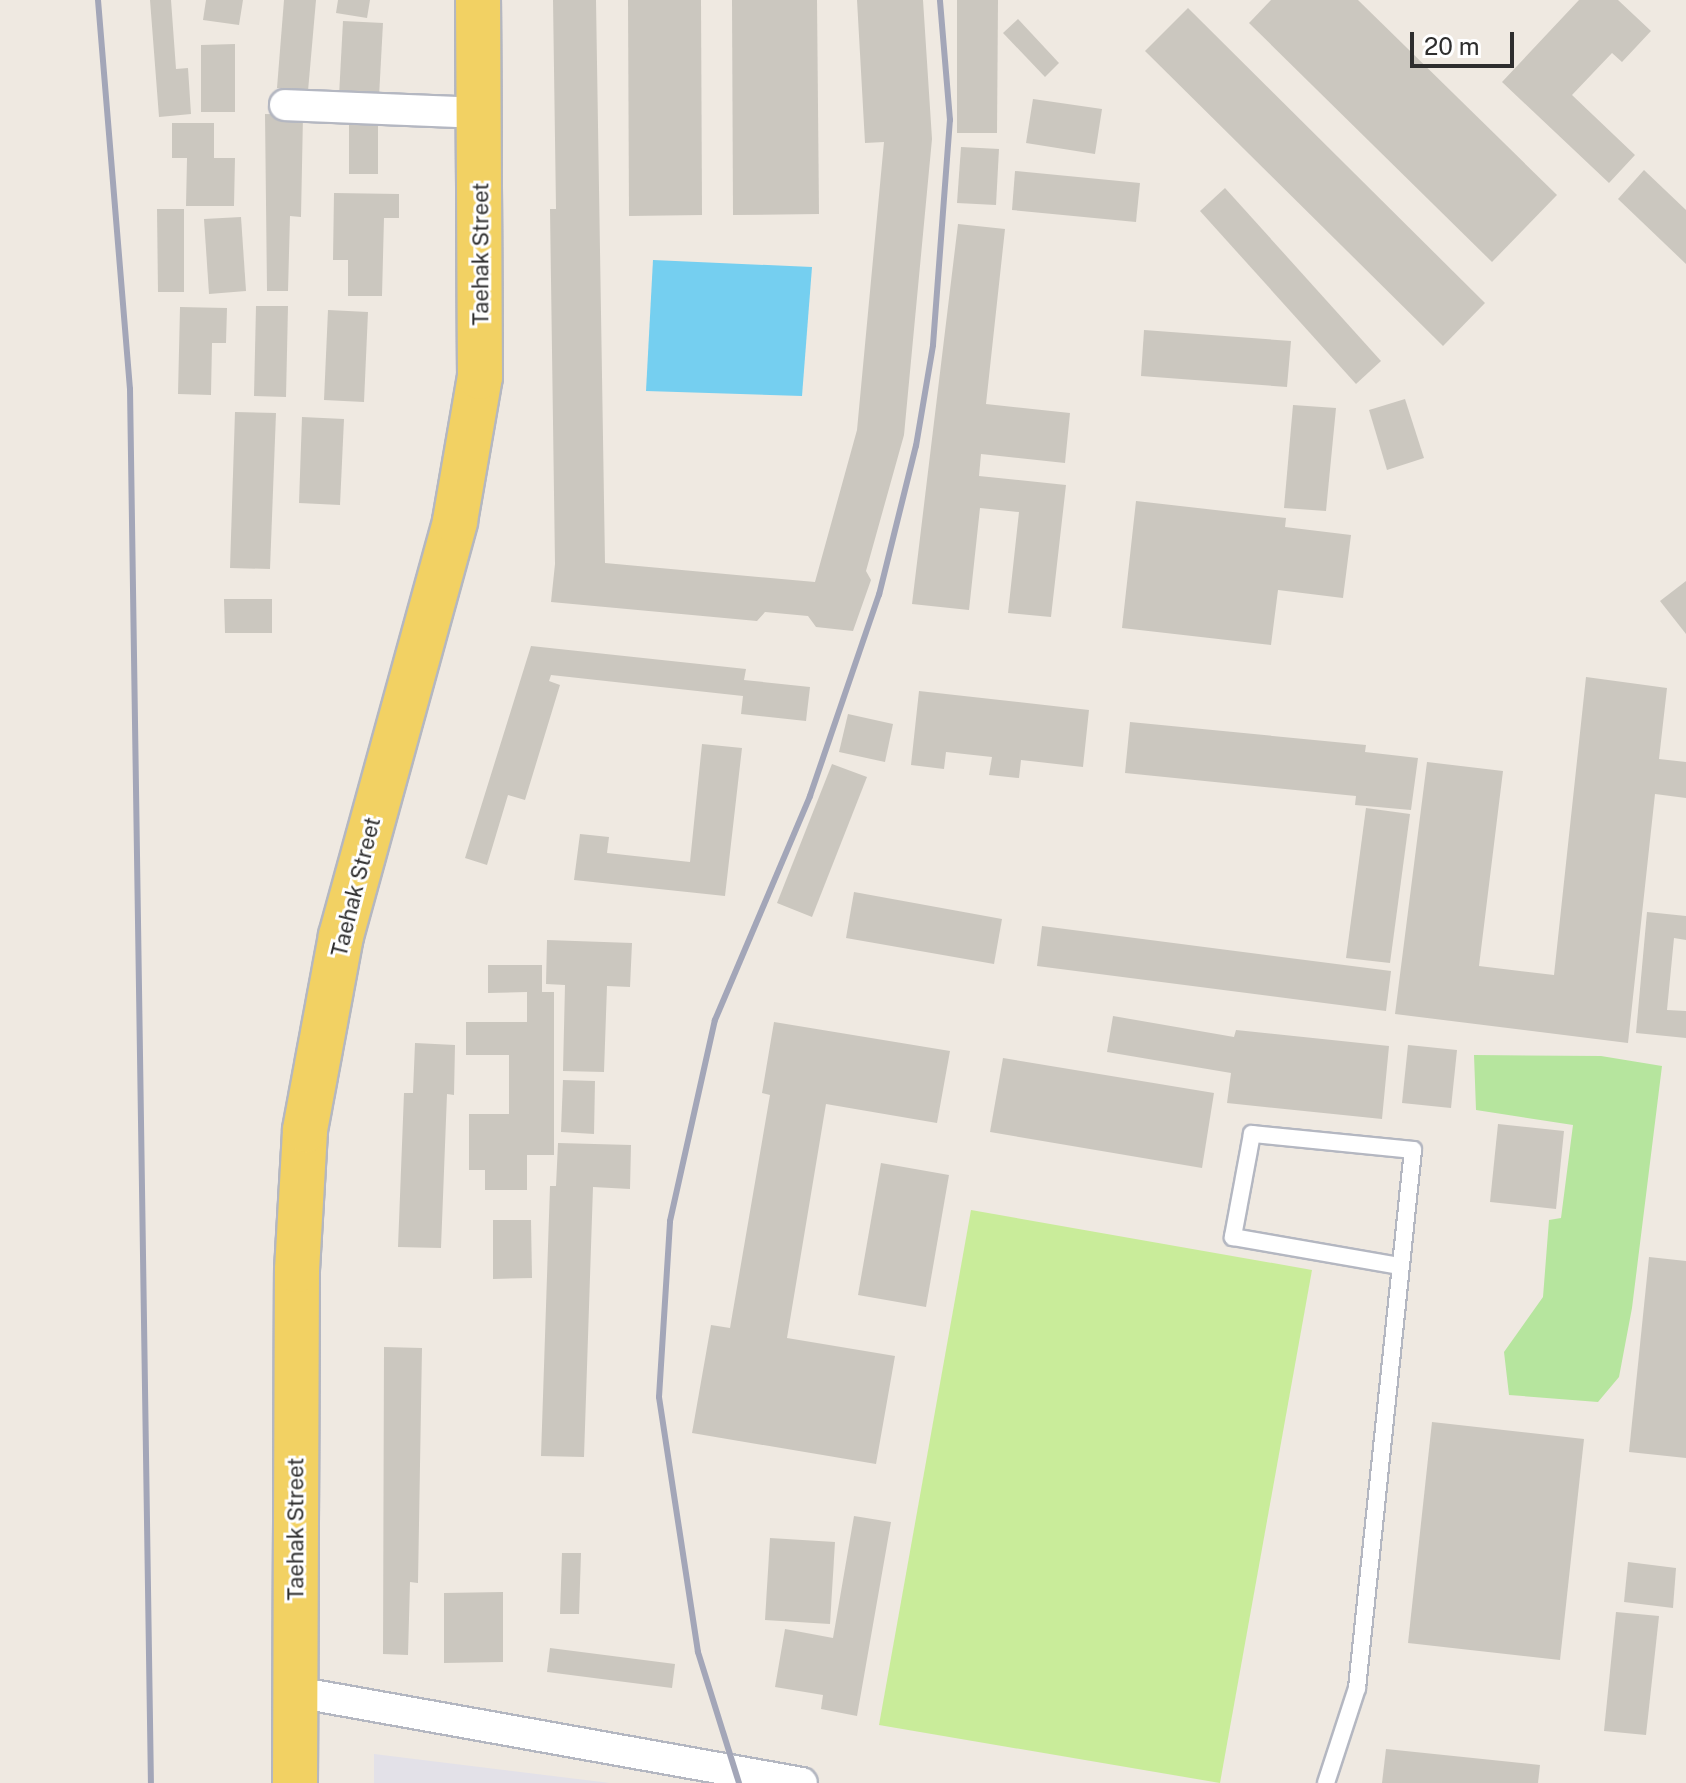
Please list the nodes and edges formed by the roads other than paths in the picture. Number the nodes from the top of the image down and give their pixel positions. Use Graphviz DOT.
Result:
graph roads {
  1 [pos="478,0"];
  2 [pos="285,105"];
  3 [pos="480,113"];
  4 [pos="1400,1266"];
  5 [pos="296,1692"];
  6 [pos="295,1783"];
  7 [pos="802,1783"];
  8 [pos="1326,1783"];
  1 -- 3 [label="main road, Taehak Street"];
  2 -- 3 [label="street"];
  3 -- 5 [label="main road, Taehak Street"];
  4 -- 4 [label="lane"];
  4 -- 8 [label="lane"];
  5 -- 6 [label="main road, Taehak Street"];
  5 -- 7 [label="street"];
}
